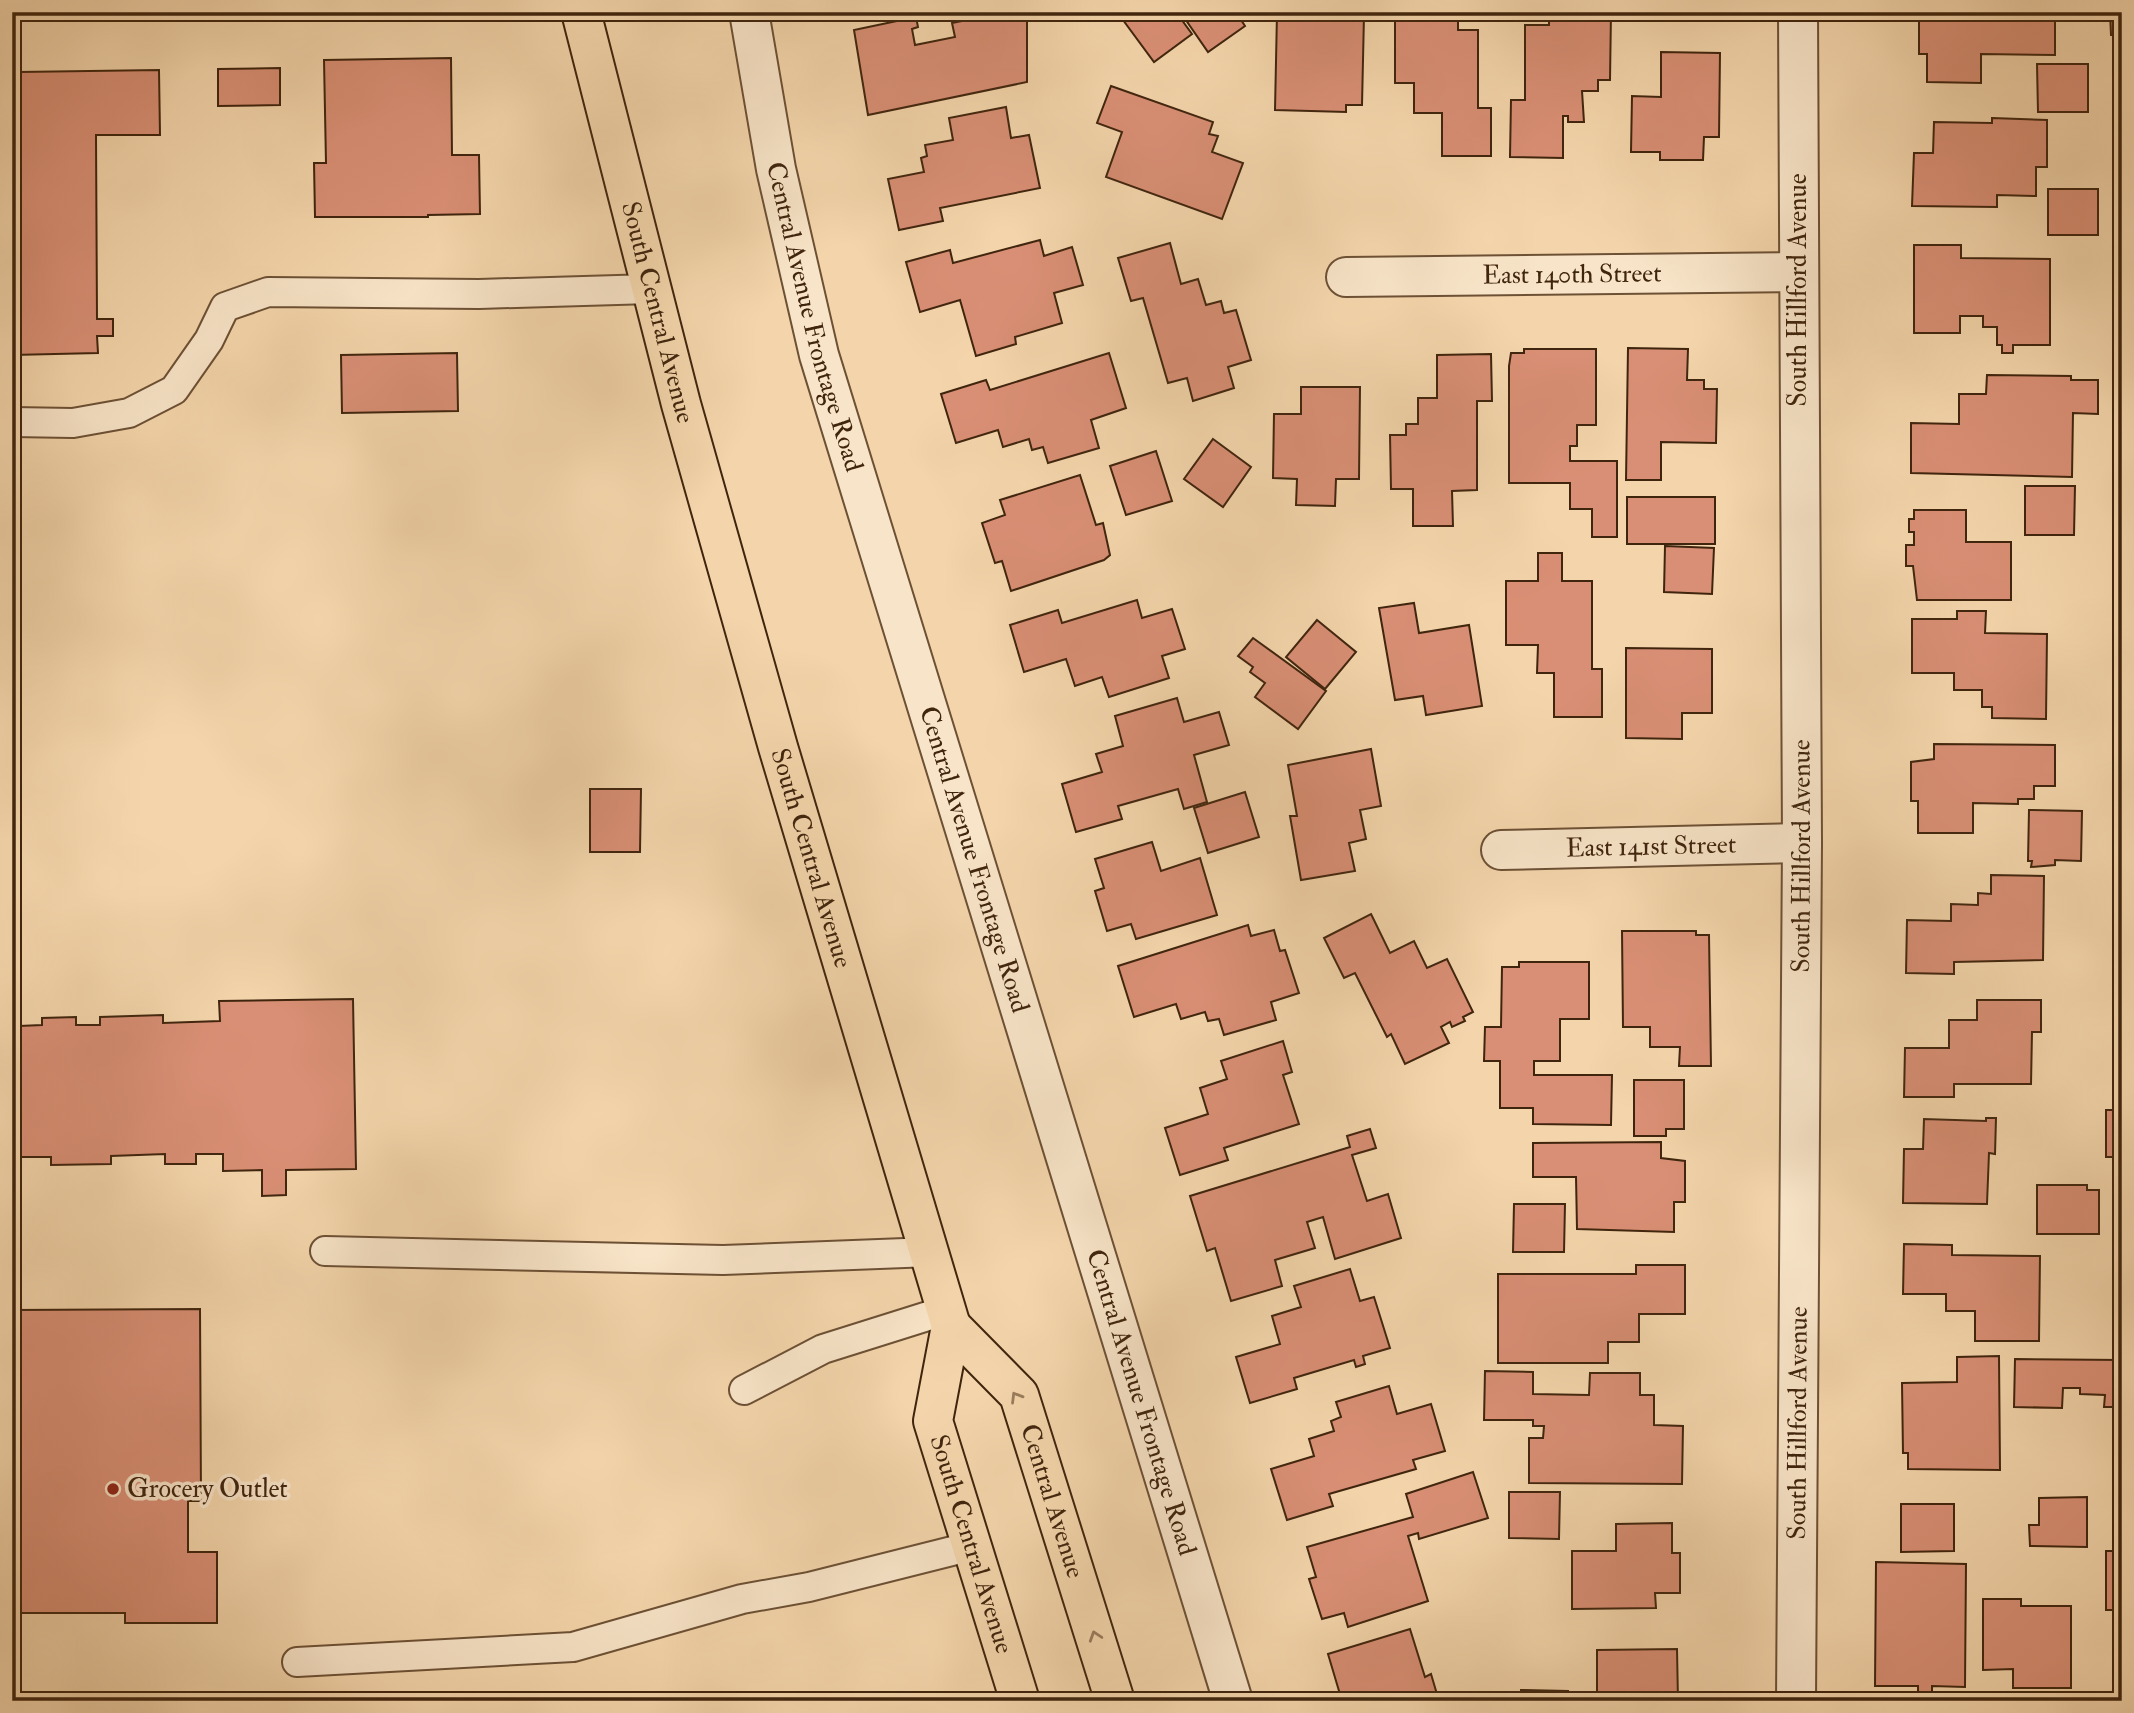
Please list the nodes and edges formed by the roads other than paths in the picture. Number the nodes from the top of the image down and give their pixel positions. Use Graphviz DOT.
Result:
graph roads {
  1 [pos="581,12"];
  2 [pos="749,12"];
  3 [pos="1798,12"];
  4 [pos="1797,272"];
  5 [pos="1346,277"];
  6 [pos="651,289"];
  7 [pos="12,422"];
  8 [pos="1802,844"];
  9 [pos="1501,850"];
  10 [pos="325,1251"];
  11 [pos="931,1252"];
  12 [pos="949,1318"];
  13 [pos="744,1390"];
  14 [pos="972,1546"];
  15 [pos="297,1662"];
  16 [pos="1020,1701"];
  17 [pos="1115,1701"];
  18 [pos="1234,1701"];
  19 [pos="1796,1701"];
  1 -- 6 [label="main road, South Central Avenue"];
  2 -- 18 [label="street, Central Avenue Frontage Road"];
  3 -- 4 [label="street, South Hillford Avenue"];
  4 -- 5 [label="street, East 140th Street"];
  4 -- 8 [label="street, South Hillford Avenue"];
  6 -- 7 [label="lane"];
  6 -- 11 [label="main road, South Central Avenue"];
  8 -- 9 [label="street, East 141st Street"];
  8 -- 19 [label="street, South Hillford Avenue"];
  10 -- 11 [label="lane"];
  11 -- 12 [label="main road, South Central Avenue"];
  12 -- 13 [label="lane"];
  12 -- 14 [label="main road, South Central Avenue"];
  17 -- 12 [label="main road, Central Avenue, one-way"];
  14 -- 15 [label="lane"];
  14 -- 16 [label="main road, South Central Avenue"];
}
